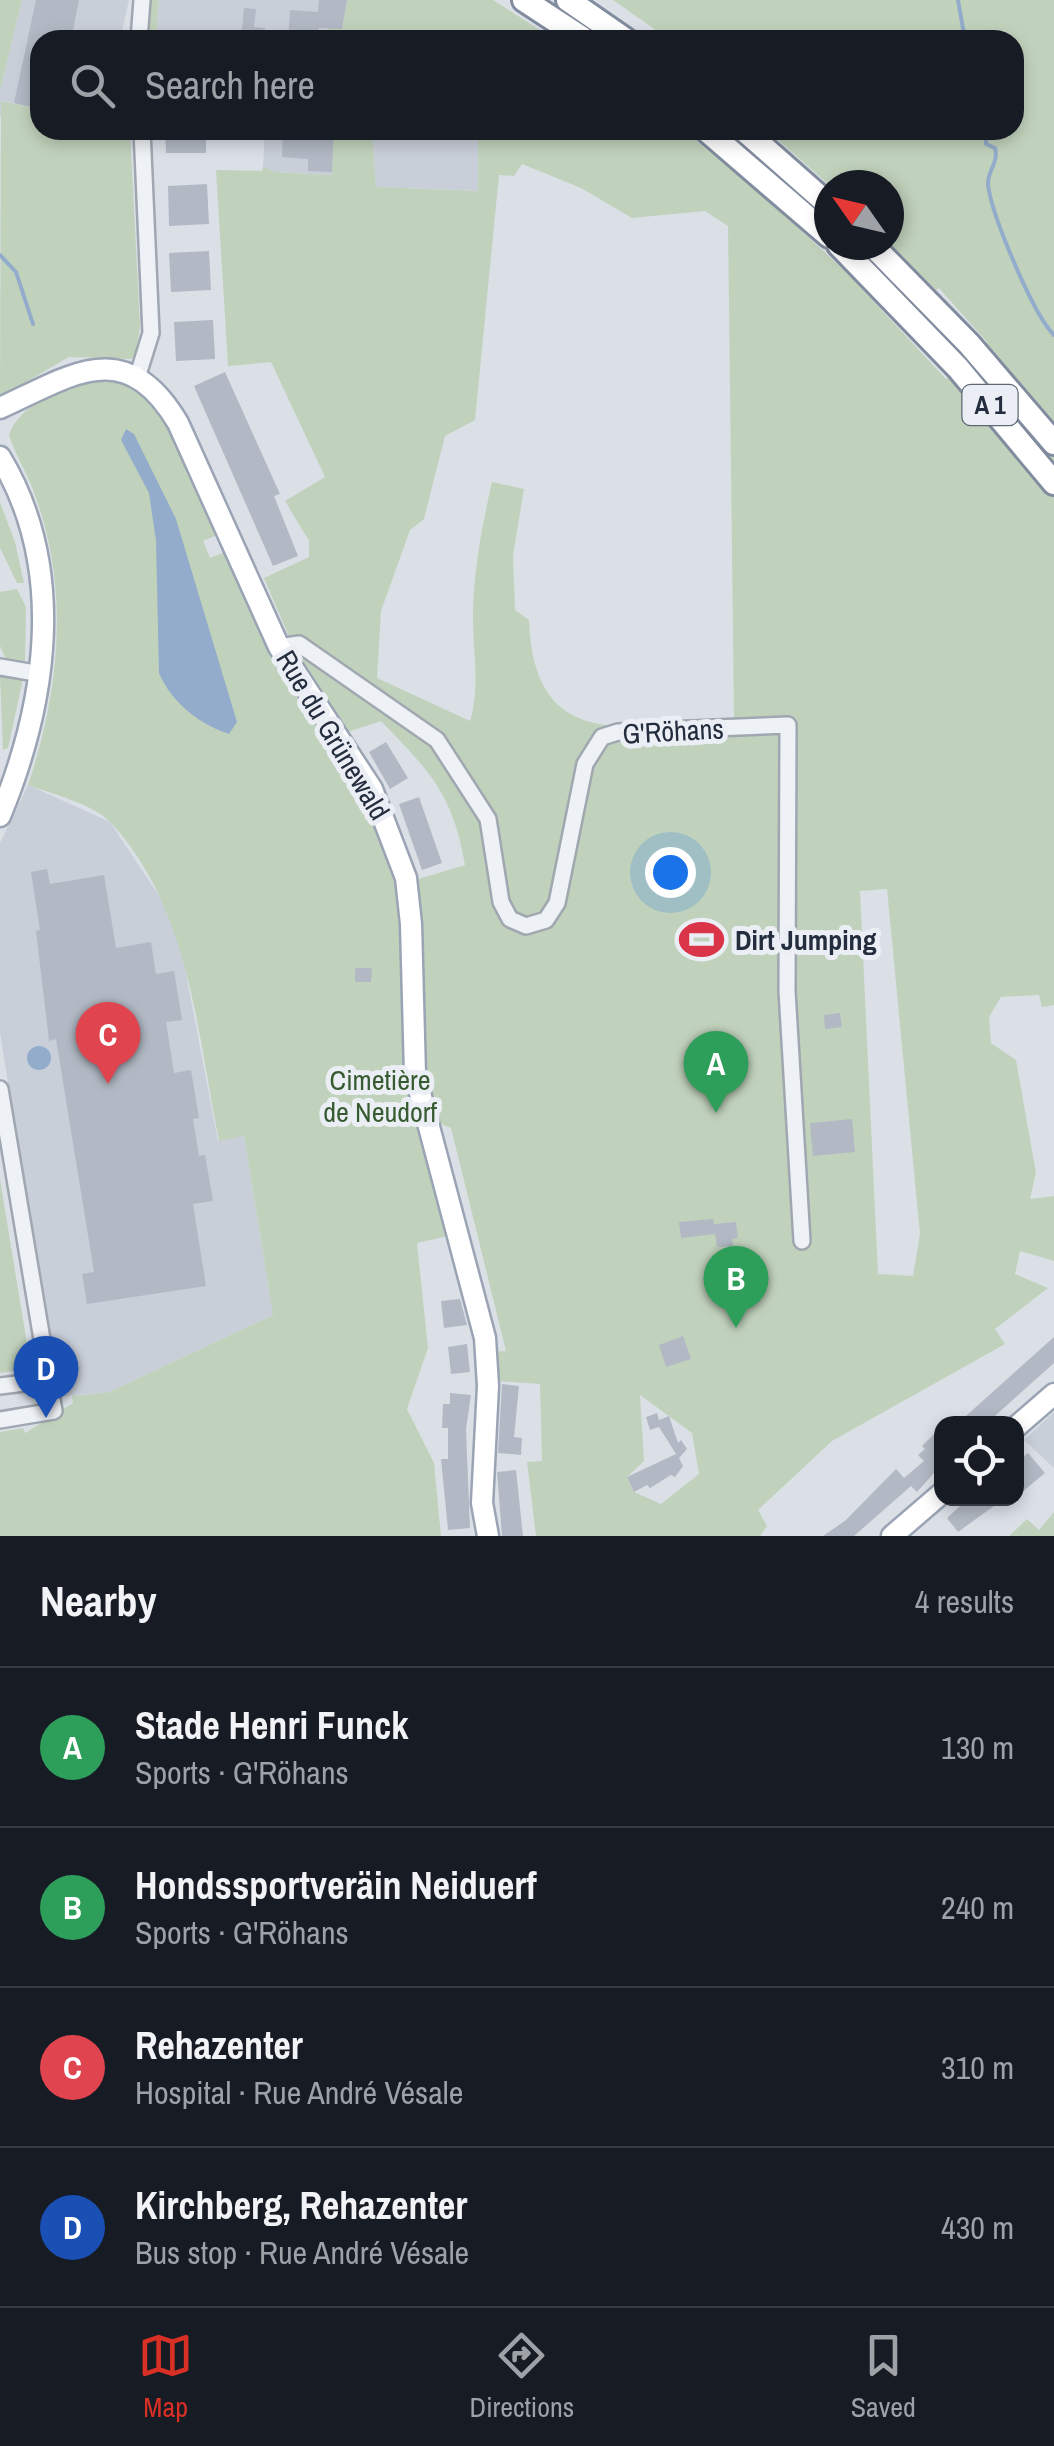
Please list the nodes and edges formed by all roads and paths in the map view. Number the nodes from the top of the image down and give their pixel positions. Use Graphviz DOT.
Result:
graph roads {
  1 [pos="142,0"];
  2 [pos="524,0"];
  3 [pos="568,0"];
  4 [pos="590,0"];
  5 [pos="140,30"];
  6 [pos="570,30"];
  7 [pos="612,30"];
  8 [pos="634,30"];
  9 [pos="142,140"];
  10 [pos="718,140"];
  11 [pos="755,140"];
  12 [pos="814,192"];
  13 [pos="814,223"];
  14 [pos="857,260"];
  15 [pos="883,260"];
  16 [pos="930,321"];
  17 [pos="137,378"];
  18 [pos="32,394"];
  19 [pos="0,408"];
  20 [pos="0,425"];
  21 [pos="1054,444"];
  22 [pos="0,456"];
  23 [pos="1054,483"];
  24 [pos="279,648"];
  25 [pos="0,667"];
  26 [pos="41,674"];
  27 [pos="0,816"];
  28 [pos="0,1089"];
  29 [pos="802,1241"];
  30 [pos="48,1380"];
  31 [pos="0,1386"];
  32 [pos="1054,1394"];
  33 [pos="0,1420"];
  34 [pos="1024,1420"];
  35 [pos="934,1500"];
  36 [pos="488,1536"];
  37 [pos="892,1536"];
  1 -- 5 [label="street"];
  2 -- 6 [label="highway"];
  3 -- 7 [label="highway"];
  4 -- 8 [label="highway"];
  9 -- 17 [label="street"];
  10 -- 13 [label="highway"];
  11 -- 12 [label="highway"];
  14 -- 16 [label="highway, A 1"];
  15 -- 16 [label="highway, A 1"];
  16 -- 21 [label="highway, A 1"];
  16 -- 23 [label="highway, A 1"];
  17 -- 18 [label="main road"];
  17 -- 24 [label="main road, Rue du Grünewald"];
  18 -- 19 [label="main road"];
  18 -- 20 [label="main road"];
  22 -- 26 [label="main road"];
  24 -- 29 [label="street, G'Röhans"];
  24 -- 36 [label="main road, Rue du Grünewald"];
  25 -- 26 [label="street"];
  26 -- 27 [label="main road"];
  28 -- 30 [label="street"];
  30 -- 31 [label="street"];
  30 -- 33 [label="street"];
  32 -- 34 [label="main road"];
  35 -- 37 [label="main road"];
}
